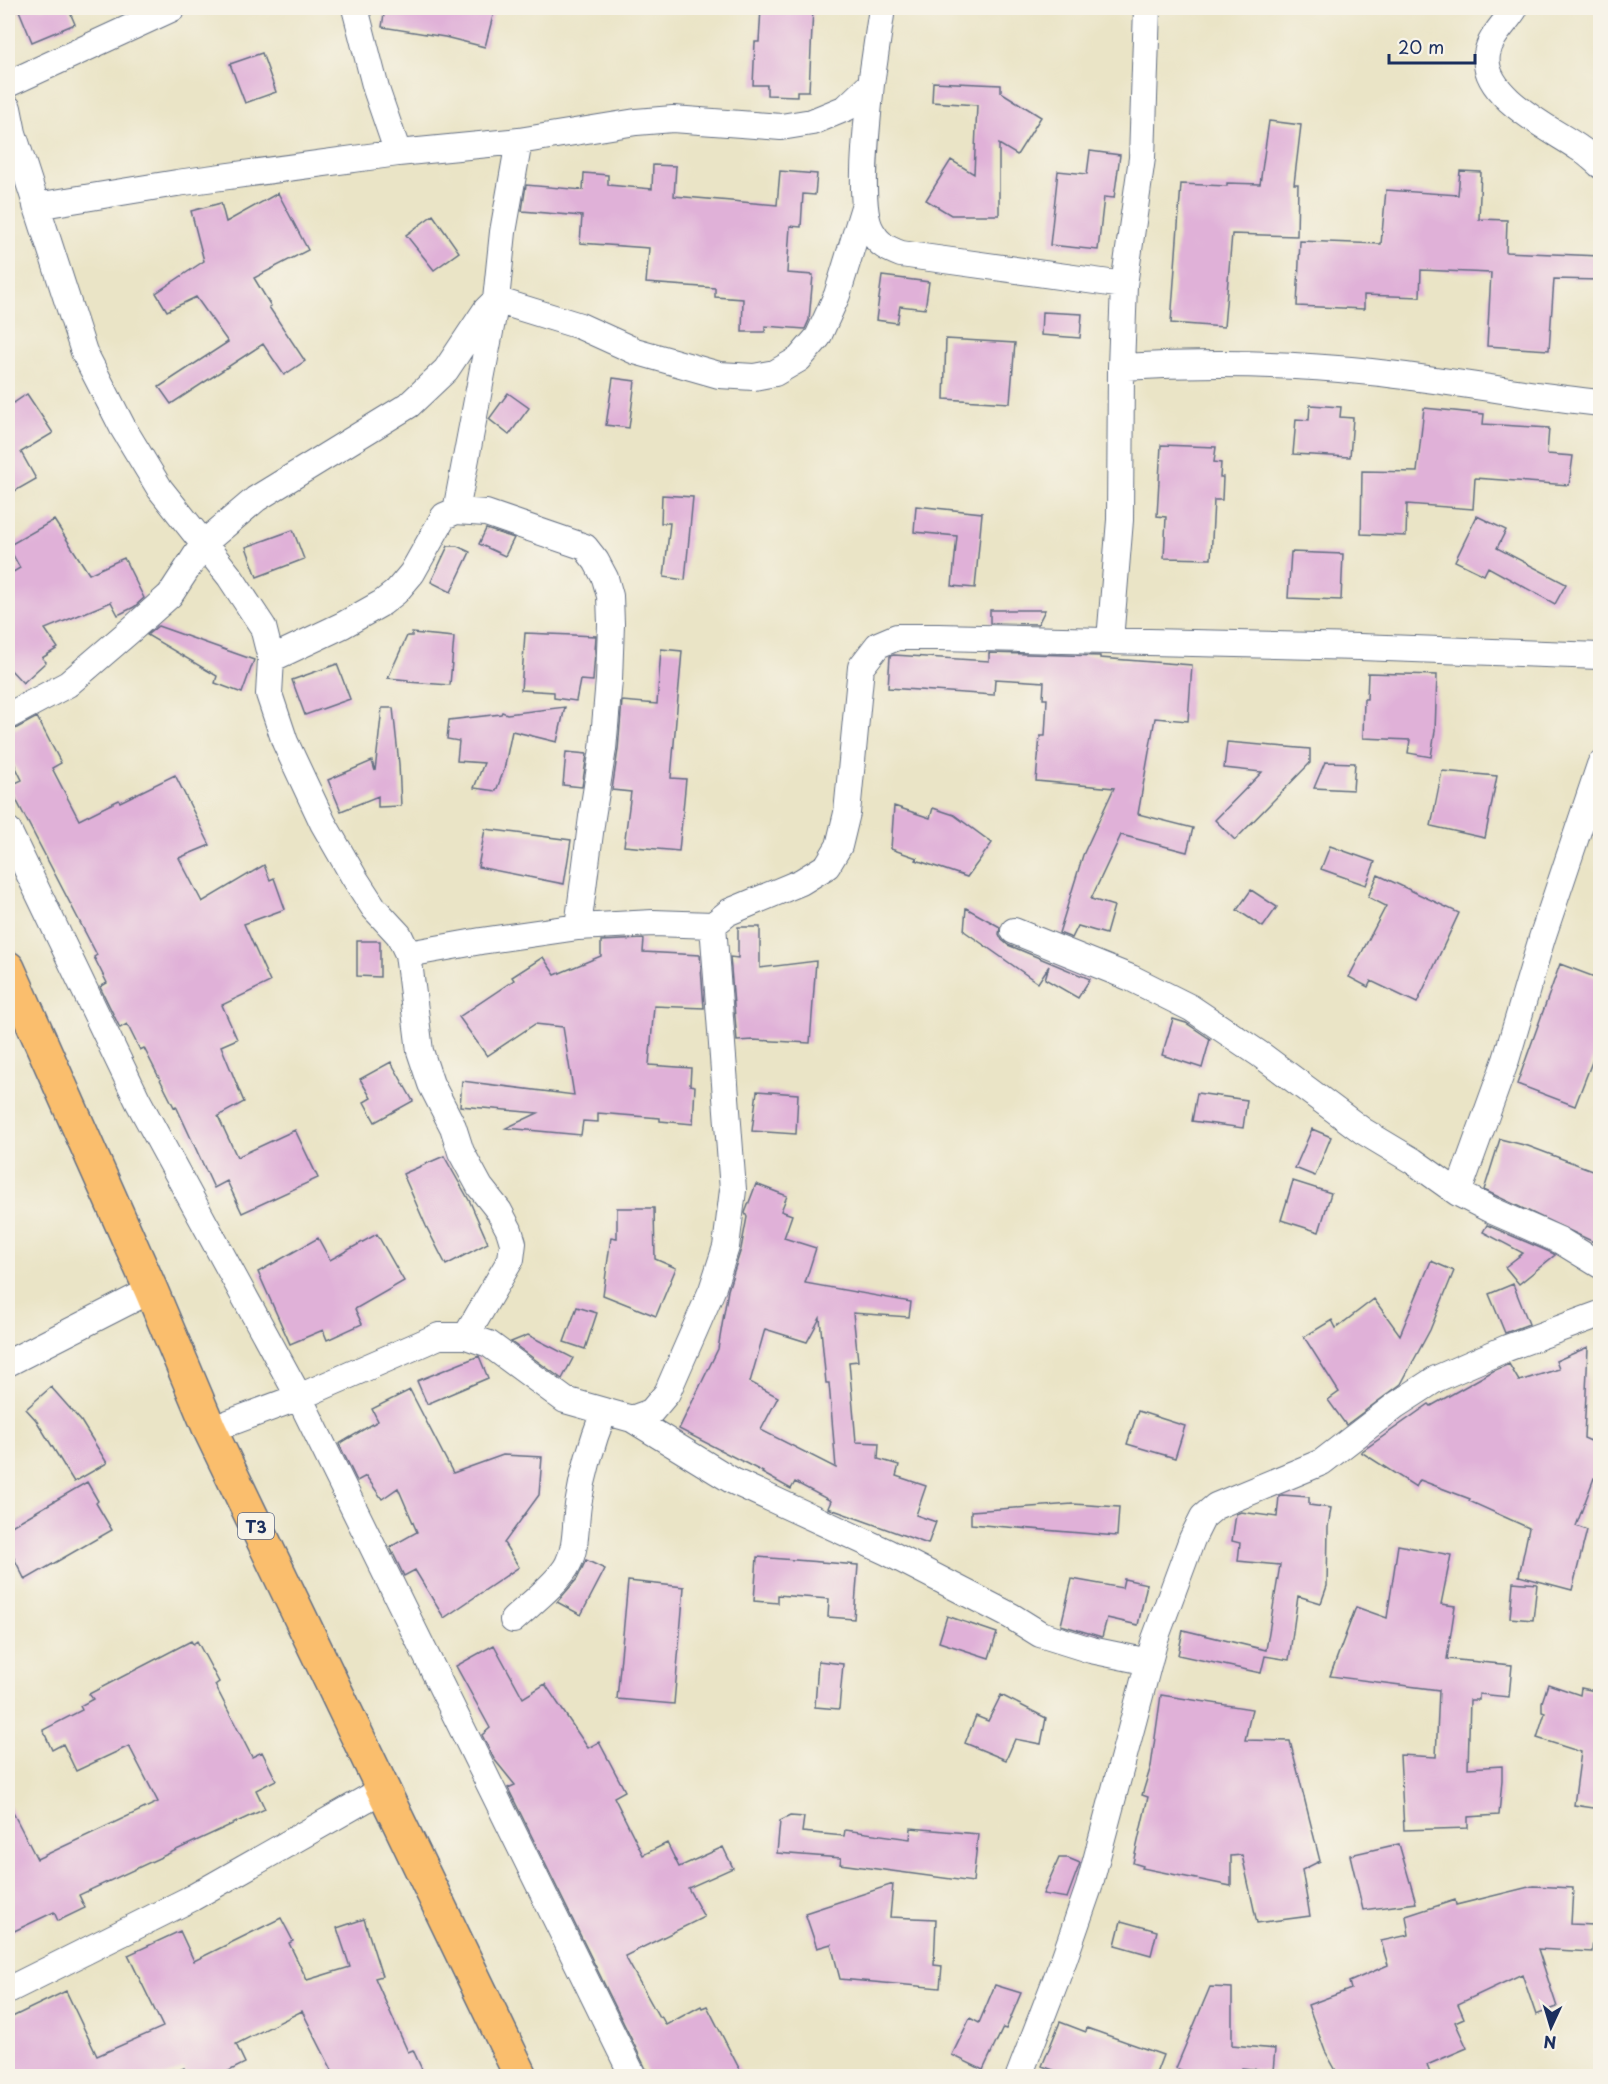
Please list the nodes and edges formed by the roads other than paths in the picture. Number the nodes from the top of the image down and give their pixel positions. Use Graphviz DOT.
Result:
graph roads {
  1 [pos="172,8"];
  2 [pos="355,8"];
  3 [pos="882,8"];
  4 [pos="1147,8"];
  5 [pos="1515,8"];
  6 [pos="8,84"];
  7 [pos="872,84"];
  8 [pos="8,108"];
  9 [pos="519,141"];
  10 [pos="12,142"];
  11 [pos="398,153"];
  12 [pos="1600,165"];
  13 [pos="36,206"];
  14 [pos="864,207"];
  15 [pos="1124,285"];
  16 [pos="496,300"];
  17 [pos="1121,367"];
  18 [pos="1600,403"];
  19 [pos="456,511"];
  20 [pos="204,543"];
  21 [pos="1110,640"];
  22 [pos="1600,656"];
  23 [pos="271,659"];
  24 [pos="8,716"];
  25 [pos="1600,765"];
  26 [pos="8,830"];
  27 [pos="713,925"];
  28 [pos="578,927"];
  29 [pos="1014,931"];
  30 [pos="408,954"];
  31 [pos="8,968"];
  32 [pos="1458,1193"];
  33 [pos="1600,1265"];
  34 [pos="151,1290"];
  35 [pos="1600,1314"];
  36 [pos="466,1336"];
  37 [pos="8,1363"];
  38 [pos="299,1397"];
  39 [pos="604,1412"];
  40 [pos="632,1419"];
  41 [pos="210,1430"];
  42 [pos="513,1620"];
  43 [pos="1149,1662"];
  44 [pos="382,1790"];
  45 [pos="8,1990"];
  46 [pos="521,2076"];
  47 [pos="633,2076"];
  48 [pos="1018,2076"];
  1 -- 6 [label="street"];
  2 -- 11 [label="street"];
  3 -- 7 [label="street"];
  4 -- 15 [label="street"];
  5 -- 12 [label="street"];
  7 -- 9 [label="street"];
  7 -- 14 [label="street"];
  8 -- 10 [label="street"];
  9 -- 11 [label="street"];
  9 -- 16 [label="street"];
  10 -- 13 [label="street"];
  11 -- 13 [label="street"];
  13 -- 20 [label="street"];
  14 -- 15 [label="street"];
  14 -- 16 [label="street"];
  15 -- 17 [label="street"];
  16 -- 19 [label="street"];
  16 -- 20 [label="street"];
  17 -- 18 [label="street"];
  17 -- 21 [label="street"];
  19 -- 23 [label="street"];
  19 -- 28 [label="street"];
  20 -- 23 [label="street"];
  20 -- 24 [label="street"];
  21 -- 22 [label="street"];
  21 -- 27 [label="street"];
  23 -- 30 [label="street"];
  25 -- 32 [label="street"];
  26 -- 38 [label="street"];
  27 -- 28 [label="street"];
  27 -- 40 [label="street"];
  28 -- 30 [label="street"];
  29 -- 32 [label="street"];
  30 -- 36 [label="street"];
  31 -- 34 [label="highway, T3"];
  32 -- 33 [label="street"];
  34 -- 37 [label="street"];
  34 -- 41 [label="highway, T3"];
  35 -- 43 [label="street"];
  36 -- 38 [label="street"];
  36 -- 39 [label="street"];
  38 -- 41 [label="street"];
  38 -- 47 [label="street"];
  39 -- 40 [label="street"];
  39 -- 42 [label="street"];
  40 -- 43 [label="street"];
  41 -- 44 [label="highway, T3"];
  43 -- 48 [label="street"];
  44 -- 45 [label="street"];
  44 -- 46 [label="highway, T3"];
}
